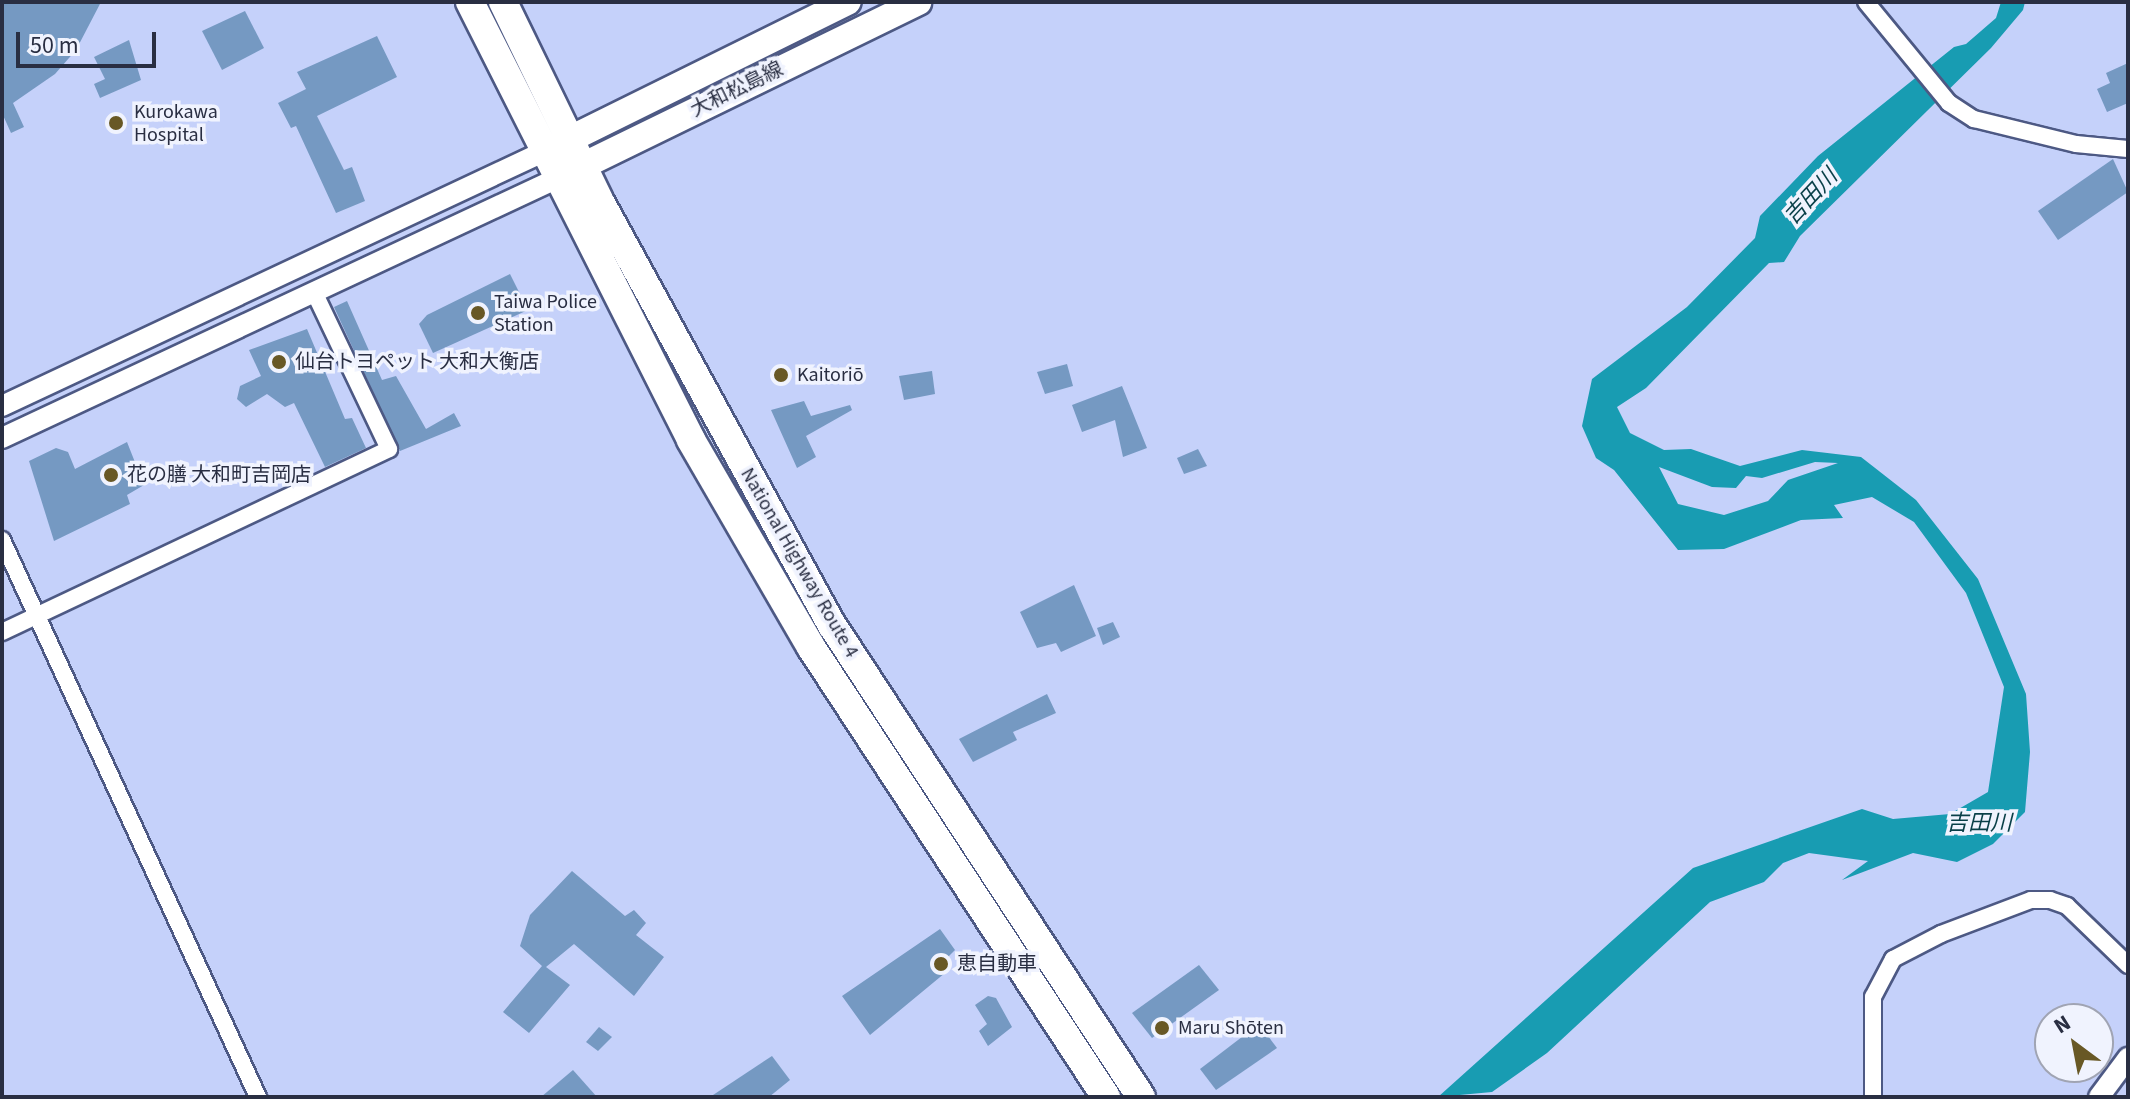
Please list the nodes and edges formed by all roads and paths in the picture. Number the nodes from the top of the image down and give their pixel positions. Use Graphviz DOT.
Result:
graph roads {
  1 [pos="470,2"];
  2 [pos="503,2"];
  3 [pos="848,2"];
  4 [pos="918,2"];
  5 [pos="1866,2"];
  6 [pos="806,11"];
  7 [pos="569,139"];
  8 [pos="2128,149"];
  9 [pos="543,152"];
  10 [pos="582,166"];
  11 [pos="556,179"];
  12 [pos="314,292"];
  13 [pos="2,406"];
  14 [pos="2,438"];
  15 [pos="2,540"];
  16 [pos="38,615"];
  17 [pos="2,632"];
  18 [pos="2128,965"];
  19 [pos="2128,1058"];
  20 [pos="258,1097"];
  21 [pos="1106,1097"];
  22 [pos="1141,1097"];
  23 [pos="1873,1097"];
  24 [pos="2099,1097"];
  1 -- 9 [label="highway, National Highway Route 4"];
  2 -- 7 [label="highway, National Highway Route 4"];
  3 -- 6 [label="main road, 大和松島線"];
  4 -- 10 [label="main road, 大和松島線"];
  5 -- 8 [label="street"];
  6 -- 7 [label="main road, 大和松島線"];
  7 -- 9 [label="main road, 大和松島線"];
  7 -- 10 [label="highway, National Highway Route 4"];
  9 -- 11 [label="highway, National Highway Route 4"];
  9 -- 13 [label="street"];
  10 -- 11 [label="main road, 大和松島線"];
  10 -- 22 [label="highway, National Highway Route 4"];
  11 -- 12 [label="street"];
  11 -- 21 [label="highway, National Highway Route 4"];
  12 -- 14 [label="street"];
  12 -- 16 [label="street"];
  15 -- 16 [label="street"];
  16 -- 17 [label="street"];
  16 -- 20 [label="street"];
  18 -- 23 [label="street"];
  19 -- 24 [label="street"];
}
